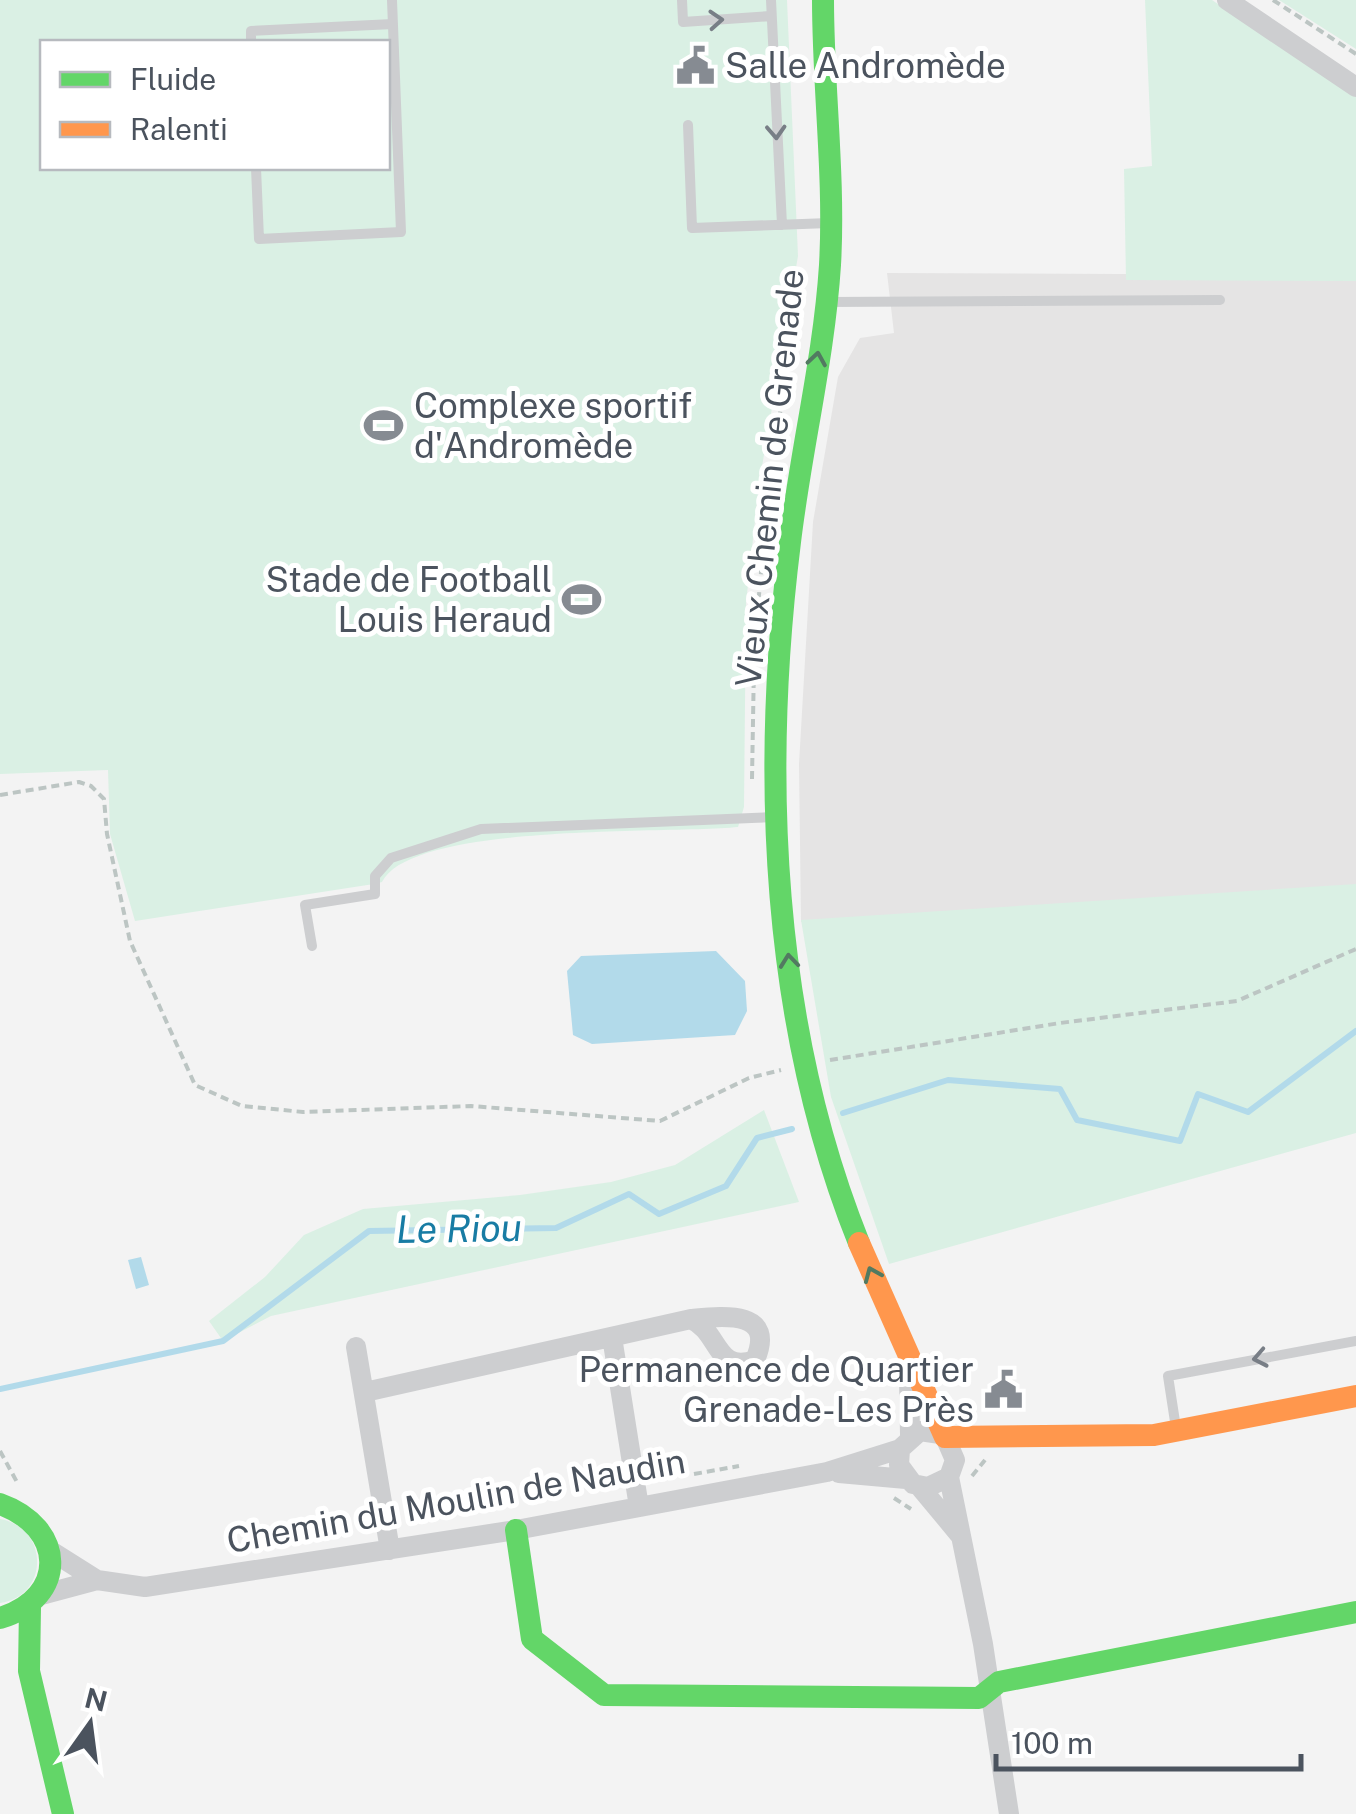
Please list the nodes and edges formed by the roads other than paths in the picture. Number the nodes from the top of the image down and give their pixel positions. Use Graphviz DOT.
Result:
graph roads {
  1 [pos="392,0"];
  2 [pos="682,0"];
  3 [pos="770,0"];
  4 [pos="822,0"];
  5 [pos="1227,0"];
  6 [pos="771,16"];
  7 [pos="393,24"];
  8 [pos="251,40"];
  9 [pos="1356,87"];
  10 [pos="688,126"];
  11 [pos="256,170"];
  12 [pos="830,223"];
  13 [pos="782,225"];
  14 [pos="1220,300"];
  15 [pos="826,302"];
  16 [pos="779,817"];
  17 [pos="312,946"];
  18 [pos="691,1319"];
  19 [pos="612,1337"];
  20 [pos="1356,1340"];
  21 [pos="356,1347"];
  22 [pos="908,1364"];
  23 [pos="365,1392"];
  24 [pos="1356,1396"];
  25 [pos="1176,1431"];
  26 [pos="943,1435"];
  27 [pos="1014,1437"];
  28 [pos="905,1442"];
  29 [pos="952,1468"];
  30 [pos="827,1472"];
  31 [pos="913,1483"];
  32 [pos="0,1488"];
  33 [pos="8,1506"];
  34 [pos="639,1507"];
  35 [pos="516,1530"];
  36 [pos="959,1534"];
  37 [pos="51,1550"];
  38 [pos="390,1550"];
  39 [pos="97,1580"];
  40 [pos="36,1601"];
  41 [pos="1356,1612"];
  42 [pos="0,1618"];
  43 [pos="0,1635"];
  44 [pos="29,1670"];
  45 [pos="990,1691"];
  46 [pos="63,1814"];
  47 [pos="1008,1814"];
  1 -- 7 [label="lane"];
  2 -- 6 [label="lane, one-way"];
  3 -- 6 [label="lane"];
  4 -- 12 [label="street, Vieux Chemin de Grenade"];
  5 -- 9 [label="street"];
  6 -- 13 [label="lane, one-way"];
  7 -- 8 [label="lane"];
  7 -- 11 [label="lane"];
  10 -- 13 [label="lane"];
  12 -- 13 [label="lane"];
  12 -- 15 [label="street, Vieux Chemin de Grenade"];
  14 -- 15 [label="lane"];
  16 -- 15 [label="street, Vieux Chemin de Grenade, one-way"];
  16 -- 17 [label="lane"];
  22 -- 16 [label="street, Vieux Chemin de Grenade, one-way"];
  18 -- 19 [label="street"];
  19 -- 23 [label="street"];
  19 -- 34 [label="street"];
  20 -- 25 [label="lane, one-way"];
  21 -- 23 [label="street"];
  22 -- 26 [label="street, Vieux Chemin de Grenade"];
  22 -- 28 [label="street, Vieux Chemin de Grenade"];
  23 -- 38 [label="street"];
  24 -- 25 [label="street"];
  25 -- 27 [label="street"];
  26 -- 27 [label="street"];
  26 -- 28 [label="street"];
  26 -- 29 [label="street"];
  27 -- 29 [label="street"];
  28 -- 30 [label="street, Chemin du Moulin de Naudin"];
  28 -- 31 [label="street"];
  29 -- 31 [label="street"];
  29 -- 36 [label="street"];
  30 -- 31 [label="street, Chemin du Moulin de Naudin"];
  30 -- 34 [label="street, Chemin du Moulin de Naudin"];
  31 -- 36 [label="street"];
  32 -- 33 [label="street"];
  33 -- 37 [label="street"];
  34 -- 35 [label="street, Chemin du Moulin de Naudin"];
  35 -- 38 [label="street, Chemin du Moulin de Naudin"];
  35 -- 45 [label="street"];
  36 -- 45 [label="street"];
  37 -- 39 [label="street, Chemin du Moulin de Naudin"];
  37 -- 40 [label="street"];
  38 -- 39 [label="street, Chemin du Moulin de Naudin"];
  39 -- 40 [label="street, Chemin du Moulin de Naudin"];
  40 -- 42 [label="street"];
  40 -- 44 [label="street"];
  41 -- 45 [label="street"];
  43 -- 44 [label="street"];
  44 -- 46 [label="street"];
  45 -- 47 [label="street"];
}
